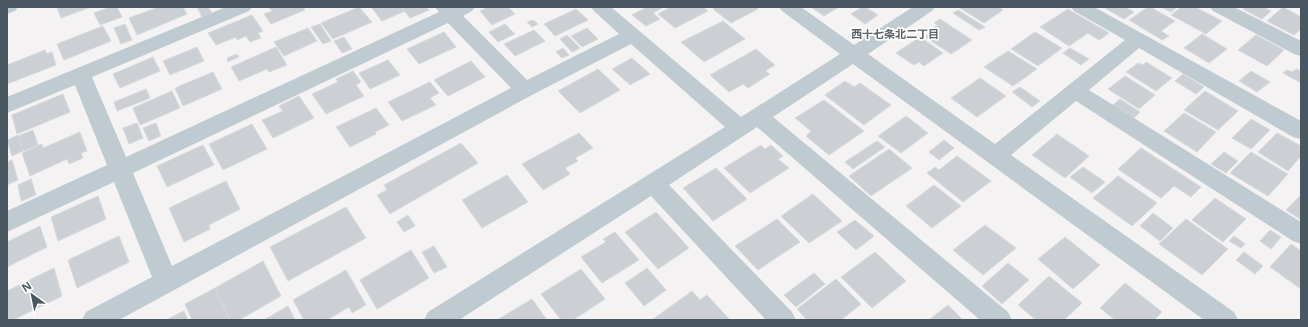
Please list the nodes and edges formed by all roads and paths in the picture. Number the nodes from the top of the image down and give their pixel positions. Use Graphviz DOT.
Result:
graph roads {
  1 [pos="243,7"];
  2 [pos="600,7"];
  3 [pos="788,7"];
  4 [pos="926,7"];
  5 [pos="1080,7"];
  6 [pos="1219,7"];
  7 [pos="453,9"];
  8 [pos="632,35"];
  9 [pos="1138,39"];
  10 [pos="1301,49"];
  11 [pos="854,53"];
  12 [pos="81,74"];
  13 [pos="525,90"];
  14 [pos="1075,92"];
  15 [pos="7,104"];
  16 [pos="749,122"];
  17 [pos="1301,131"];
  18 [pos="996,156"];
  19 [pos="120,168"];
  20 [pos="653,183"];
  21 [pos="7,222"];
  22 [pos="1301,234"];
  23 [pos="166,282"];
  24 [pos="95,320"];
  25 [pos="438,320"];
  26 [pos="783,320"];
  27 [pos="999,320"];
  28 [pos="1225,320"];
  1 -- 12 [label="street"];
  2 -- 8 [label="street"];
  3 -- 11 [label="street"];
  4 -- 11 [label="street"];
  5 -- 9 [label="street"];
  6 -- 10 [label="street"];
  7 -- 13 [label="street"];
  7 -- 19 [label="street"];
  8 -- 13 [label="street"];
  8 -- 16 [label="street"];
  9 -- 14 [label="street"];
  9 -- 17 [label="street"];
  11 -- 16 [label="street"];
  11 -- 18 [label="street"];
  12 -- 15 [label="street"];
  12 -- 19 [label="street"];
  13 -- 23 [label="street"];
  14 -- 18 [label="street"];
  14 -- 22 [label="street"];
  16 -- 20 [label="street"];
  16 -- 27 [label="street"];
  18 -- 28 [label="street"];
  19 -- 21 [label="street"];
  19 -- 23 [label="street"];
  20 -- 25 [label="street"];
  20 -- 26 [label="street"];
  23 -- 24 [label="street"];
}
